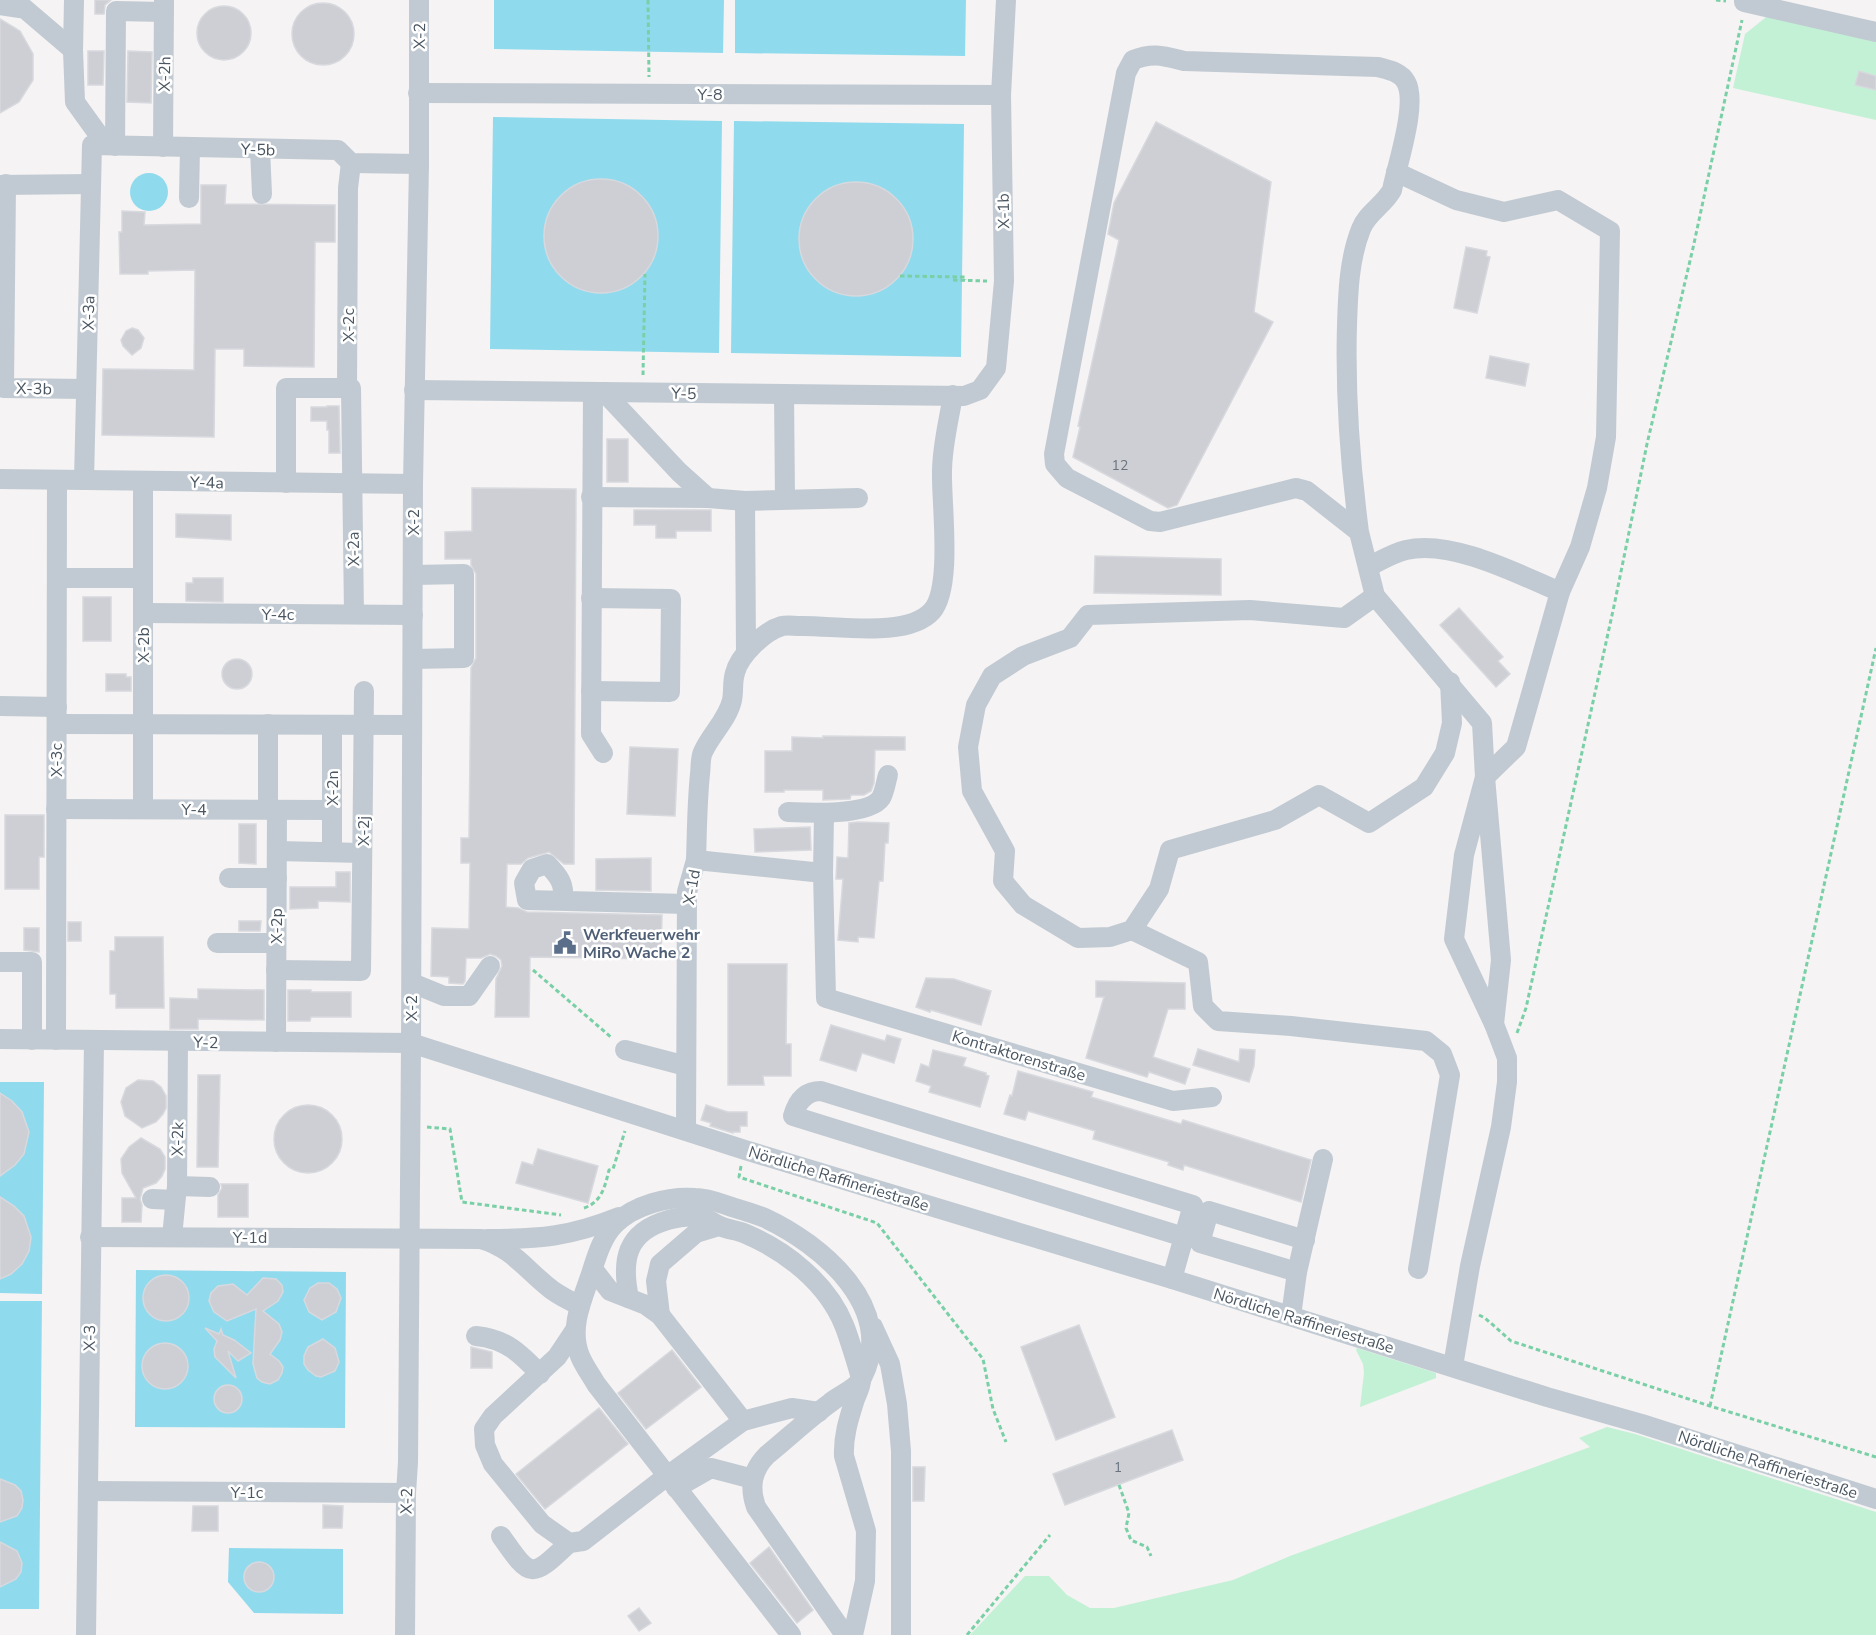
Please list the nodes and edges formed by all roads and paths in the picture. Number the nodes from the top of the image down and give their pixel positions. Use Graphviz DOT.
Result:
graph roads {
  1 [pos="74,0"];
  2 [pos="419,0"];
  3 [pos="648,0"];
  4 [pos="1006,0"];
  5 [pos="1744,1"];
  6 [pos="0,5"];
  7 [pos="164,6"];
  8 [pos="1876,32"];
  9 [pos="73,50"];
  10 [pos="418,93"];
  11 [pos="649,94"];
  12 [pos="1001,95"];
  13 [pos="104,146"];
  14 [pos="163,147"];
  15 [pos="190,148"];
  16 [pos="260,149"];
  17 [pos="351,163"];
  18 [pos="419,164"];
  19 [pos="1396,172"];
  20 [pos="3,184"];
  21 [pos="91,184"];
  22 [pos="261,194"];
  23 [pos="189,198"];
  24 [pos="645,274"];
  25 [pos="900,276"];
  26 [pos="953,280"];
  27 [pos="965,280"];
  28 [pos="1004,281"];
  29 [pos="347,388"];
  30 [pos="86,389"];
  31 [pos="414,390"];
  32 [pos="599,392"];
  33 [pos="643,392"];
  34 [pos="784,394"];
  35 [pos="953,395"];
  36 [pos="0,479"];
  37 [pos="57,480"];
  38 [pos="84,480"];
  39 [pos="143,481"];
  40 [pos="286,483"];
  41 [pos="352,484"];
  42 [pos="413,484"];
  43 [pos="591,496"];
  44 [pos="708,498"];
  45 [pos="858,498"];
  46 [pos="785,499"];
  47 [pos="745,501"];
  48 [pos="1359,532"];
  49 [pos="1368,567"];
  50 [pos="413,575"];
  51 [pos="57,578"];
  52 [pos="143,578"];
  53 [pos="1560,592"];
  54 [pos="1375,596"];
  55 [pos="591,598"];
  56 [pos="143,614"];
  57 [pos="354,614"];
  58 [pos="413,615"];
  59 [pos="1876,648"];
  60 [pos="746,652"];
  61 [pos="413,659"];
  62 [pos="1450,682"];
  63 [pos="591,691"];
  64 [pos="364,692"];
  65 [pos="0,706"];
  66 [pos="57,715"];
  67 [pos="143,724"];
  68 [pos="268,724"];
  69 [pos="333,725"];
  70 [pos="363,725"];
  71 [pos="412,725"];
  72 [pos="603,753"];
  73 [pos="888,775"];
  74 [pos="1485,777"];
  75 [pos="56,809"];
  76 [pos="143,809"];
  77 [pos="272,810"];
  78 [pos="332,810"];
  79 [pos="788,812"];
  80 [pos="824,814"];
  81 [pos="277,851"];
  82 [pos="332,852"];
  83 [pos="362,853"];
  84 [pos="696,860"];
  85 [pos="822,873"];
  86 [pos="229,878"];
  87 [pos="277,878"];
  88 [pos="563,901"];
  89 [pos="687,904"];
  90 [pos="1132,930"];
  91 [pos="217,943"];
  92 [pos="276,943"];
  93 [pos="0,962"];
  94 [pos="490,966"];
  95 [pos="276,970"];
  96 [pos="532,970"];
  97 [pos="412,982"];
  98 [pos="1494,1024"];
  99 [pos="0,1039"];
  100 [pos="32,1040"];
  101 [pos="56,1040"];
  102 [pos="94,1041"];
  103 [pos="178,1041"];
  104 [pos="276,1042"];
  105 [pos="411,1043"];
  106 [pos="624,1050"];
  107 [pos="1506,1058"];
  108 [pos="686,1066"];
  109 [pos="1212,1097"];
  110 [pos="627,1111"];
  111 [pos="410,1126"];
  112 [pos="686,1130"];
  113 [pos="738,1147"];
  114 [pos="1323,1159"];
  115 [pos="210,1186"];
  116 [pos="176,1193"];
  117 [pos="152,1199"];
  118 [pos="581,1209"];
  119 [pos="632,1212"];
  120 [pos="563,1215"];
  121 [pos="719,1226"];
  122 [pos="90,1237"];
  123 [pos="172,1237"];
  124 [pos="409,1237"];
  125 [pos="1184,1237"];
  126 [pos="481,1239"];
  127 [pos="1305,1240"];
  128 [pos="593,1269"];
  129 [pos="1418,1269"];
  130 [pos="1297,1272"];
  131 [pos="1173,1279"];
  132 [pos="629,1298"];
  133 [pos="580,1306"];
  134 [pos="1462,1308"];
  135 [pos="660,1316"];
  136 [pos="1291,1316"];
  137 [pos="869,1318"];
  138 [pos="575,1330"];
  139 [pos="476,1336"];
  140 [pos="1453,1366"];
  141 [pos="540,1374"];
  142 [pos="861,1381"];
  143 [pos="1710,1406"];
  144 [pos="819,1412"];
  145 [pos="743,1420"];
  146 [pos="1006,1442"];
  147 [pos="1876,1456"];
  148 [pos="753,1479"];
  149 [pos="671,1482"];
  150 [pos="1119,1485"];
  151 [pos="88,1491"];
  152 [pos="406,1493"];
  153 [pos="1876,1499"];
  154 [pos="1050,1535"];
  155 [pos="501,1536"];
  156 [pos="569,1543"];
  157 [pos="1151,1557"];
  158 [pos="86,1635"];
  159 [pos="405,1635"];
  160 [pos="791,1635"];
  161 [pos="844,1635"];
  162 [pos="853,1635"];
  163 [pos="901,1635"];
  164 [pos="967,1635"];
  1 -- 9 [label="street"];
  2 -- 10 [label="street, X-2"];
  3 -- 11 [label="path"];
  4 -- 12 [label="street, X-1b"];
  5 -- 8 [label="street"];
  5 -- 107 [label="path"];
  6 -- 9 [label="street"];
  7 -- 13 [label="street, X-3a"];
  7 -- 14 [label="street, X-2h"];
  9 -- 13 [label="street"];
  10 -- 11 [label="street, Y-8"];
  10 -- 18 [label="street, X-2"];
  11 -- 12 [label="street, Y-8"];
  12 -- 28 [label="street, X-1b"];
  13 -- 14 [label="street, Y-5b"];
  13 -- 21 [label="street, X-3a"];
  14 -- 15 [label="street, Y-5b"];
  15 -- 16 [label="street, Y-5b"];
  15 -- 23 [label="street"];
  16 -- 17 [label="street, Y-5b"];
  16 -- 22 [label="street"];
  17 -- 18 [label="street, Y-5b"];
  17 -- 29 [label="street, X-2c"];
  18 -- 31 [label="street, X-2"];
  19 -- 48 [label="street"];
  19 -- 48 [label="street"];
  19 -- 53 [label="street"];
  20 -- 21 [label="street"];
  20 -- 30 [label="street, X-3b"];
  21 -- 30 [label="street, X-3a"];
  24 -- 33 [label="path"];
  25 -- 27 [label="path"];
  26 -- 27 [label="path"];
  27 -- 28 [label="path"];
  28 -- 35 [label="street, X-1b"];
  29 -- 40 [label="street"];
  29 -- 41 [label="street, X-2c"];
  30 -- 38 [label="street, X-3a"];
  31 -- 32 [label="street, Y-5"];
  31 -- 42 [label="street, X-2"];
  32 -- 33 [label="street, Y-5"];
  32 -- 43 [label="street"];
  32 -- 44 [label="street"];
  33 -- 34 [label="street, Y-5"];
  34 -- 35 [label="street, Y-5"];
  34 -- 46 [label="street"];
  35 -- 60 [label="street"];
  36 -- 37 [label="street, Y-4a"];
  37 -- 38 [label="street, Y-4a"];
  37 -- 51 [label="street, X-3c"];
  38 -- 39 [label="street, Y-4a"];
  39 -- 40 [label="street, Y-4a"];
  39 -- 52 [label="street, X-2b"];
  40 -- 41 [label="street, Y-4a"];
  41 -- 42 [label="street, Y-4a"];
  41 -- 57 [label="street, X-2a"];
  42 -- 50 [label="street, X-2"];
  43 -- 44 [label="street"];
  43 -- 55 [label="street"];
  44 -- 47 [label="street"];
  45 -- 46 [label="street"];
  46 -- 47 [label="street"];
  47 -- 60 [label="street"];
  48 -- 49 [label="street"];
  49 -- 53 [label="street"];
  49 -- 54 [label="street"];
  50 -- 58 [label="street, X-2"];
  50 -- 61 [label="street"];
  51 -- 52 [label="street"];
  51 -- 66 [label="street, X-3c"];
  52 -- 56 [label="street, X-2b"];
  53 -- 74 [label="street"];
  54 -- 62 [label="street"];
  54 -- 90 [label="street"];
  55 -- 63 [label="street"];
  55 -- 63 [label="street"];
  56 -- 57 [label="street, Y-4c"];
  56 -- 67 [label="street, X-2b"];
  57 -- 58 [label="street, Y-4c"];
  58 -- 61 [label="street, X-2"];
  59 -- 143 [label="path"];
  60 -- 84 [label="street"];
  61 -- 71 [label="street, X-2"];
  62 -- 74 [label="street"];
  62 -- 90 [label="street"];
  63 -- 72 [label="street"];
  64 -- 70 [label="street, X-2j"];
  65 -- 66 [label="street"];
  66 -- 67 [label="street"];
  66 -- 75 [label="street, X-3c"];
  67 -- 68 [label="street"];
  67 -- 76 [label="street, X-2b"];
  68 -- 69 [label="street"];
  68 -- 77 [label="street, X-2p"];
  69 -- 70 [label="street"];
  69 -- 78 [label="street, X-2n"];
  70 -- 71 [label="street"];
  70 -- 83 [label="street, X-2j"];
  71 -- 97 [label="street, X-2"];
  73 -- 80 [label="street"];
  74 -- 98 [label="street"];
  74 -- 98 [label="street"];
  75 -- 76 [label="street, Y-4"];
  75 -- 101 [label="street, X-3c"];
  76 -- 77 [label="street, Y-4"];
  77 -- 78 [label="street, Y-4"];
  77 -- 81 [label="street, X-2p"];
  78 -- 82 [label="street, X-2n"];
  79 -- 80 [label="street"];
  80 -- 85 [label="street"];
  81 -- 82 [label="street"];
  81 -- 87 [label="street, X-2p"];
  82 -- 83 [label="street"];
  83 -- 95 [label="street, X-2j"];
  84 -- 85 [label="street, X-1d"];
  84 -- 89 [label="street, X-1d"];
  85 -- 109 [label="street, Kontraktorenstraße"];
  86 -- 87 [label="street"];
  87 -- 92 [label="street, X-2p"];
  88 -- 89 [label="street"];
  89 -- 108 [label="street, X-1d"];
  90 -- 129 [label="street"];
  91 -- 92 [label="street"];
  92 -- 95 [label="street, X-2p"];
  93 -- 100 [label="street"];
  94 -- 97 [label="street"];
  95 -- 104 [label="street, X-2p"];
  96 -- 106 [label="path"];
  97 -- 105 [label="street, X-2"];
  98 -- 107 [label="street"];
  99 -- 100 [label="street, Y-2"];
  100 -- 101 [label="street, Y-2"];
  101 -- 102 [label="street, Y-2"];
  102 -- 103 [label="street, Y-2"];
  102 -- 122 [label="street, X-3"];
  103 -- 104 [label="street, Y-2"];
  103 -- 116 [label="street, X-2k"];
  104 -- 105 [label="street, Y-2"];
  105 -- 110 [label="street, X-2"];
  105 -- 111 [label="street, X-2"];
  106 -- 108 [label="street"];
  107 -- 134 [label="street"];
  108 -- 112 [label="street, X-1d"];
  110 -- 112 [label="street, X-2"];
  110 -- 118 [label="path"];
  111 -- 120 [label="path"];
  111 -- 124 [label="street, X-2"];
  112 -- 113 [label="street, X-2"];
  113 -- 131 [label="street, Nördliche Raffineriestraße"];
  113 -- 146 [label="path"];
  114 -- 127 [label="street"];
  115 -- 116 [label="street"];
  116 -- 117 [label="street"];
  116 -- 123 [label="street, X-2k"];
  119 -- 126 [label="street, Y-1d"];
  119 -- 128 [label="street"];
  119 -- 137 [label="street, Y-1d"];
  121 -- 132 [label="street"];
  121 -- 135 [label="street"];
  121 -- 142 [label="street"];
  122 -- 123 [label="street, Y-1d"];
  122 -- 151 [label="street, X-3"];
  123 -- 124 [label="street, Y-1d"];
  124 -- 126 [label="street, Y-1d"];
  124 -- 152 [label="street, X-2"];
  125 -- 125 [label="street"];
  125 -- 131 [label="street"];
  126 -- 133 [label="street"];
  127 -- 130 [label="street"];
  127 -- 130 [label="street"];
  128 -- 132 [label="street"];
  128 -- 133 [label="street"];
  130 -- 136 [label="street"];
  131 -- 136 [label="street, Nördliche Raffineriestraße"];
  132 -- 135 [label="street"];
  133 -- 138 [label="street"];
  134 -- 140 [label="street"];
  134 -- 143 [label="path"];
  135 -- 145 [label="street"];
  136 -- 140 [label="street, Nördliche Raffineriestraße"];
  137 -- 142 [label="street"];
  137 -- 163 [label="street, Y-1d"];
  138 -- 141 [label="street"];
  138 -- 149 [label="street"];
  139 -- 141 [label="street"];
  140 -- 153 [label="street, Nördliche Raffineriestraße"];
  141 -- 156 [label="street"];
  142 -- 144 [label="street"];
  142 -- 162 [label="street"];
  143 -- 147 [label="path"];
  144 -- 145 [label="street"];
  144 -- 148 [label="street"];
  145 -- 149 [label="street"];
  148 -- 149 [label="street"];
  148 -- 161 [label="street"];
  149 -- 156 [label="street"];
  149 -- 160 [label="street"];
  150 -- 157 [label="path"];
  151 -- 152 [label="street, Y-1c"];
  151 -- 158 [label="street, X-3"];
  152 -- 159 [label="street, X-2"];
  154 -- 164 [label="path"];
  155 -- 156 [label="street"];
}
